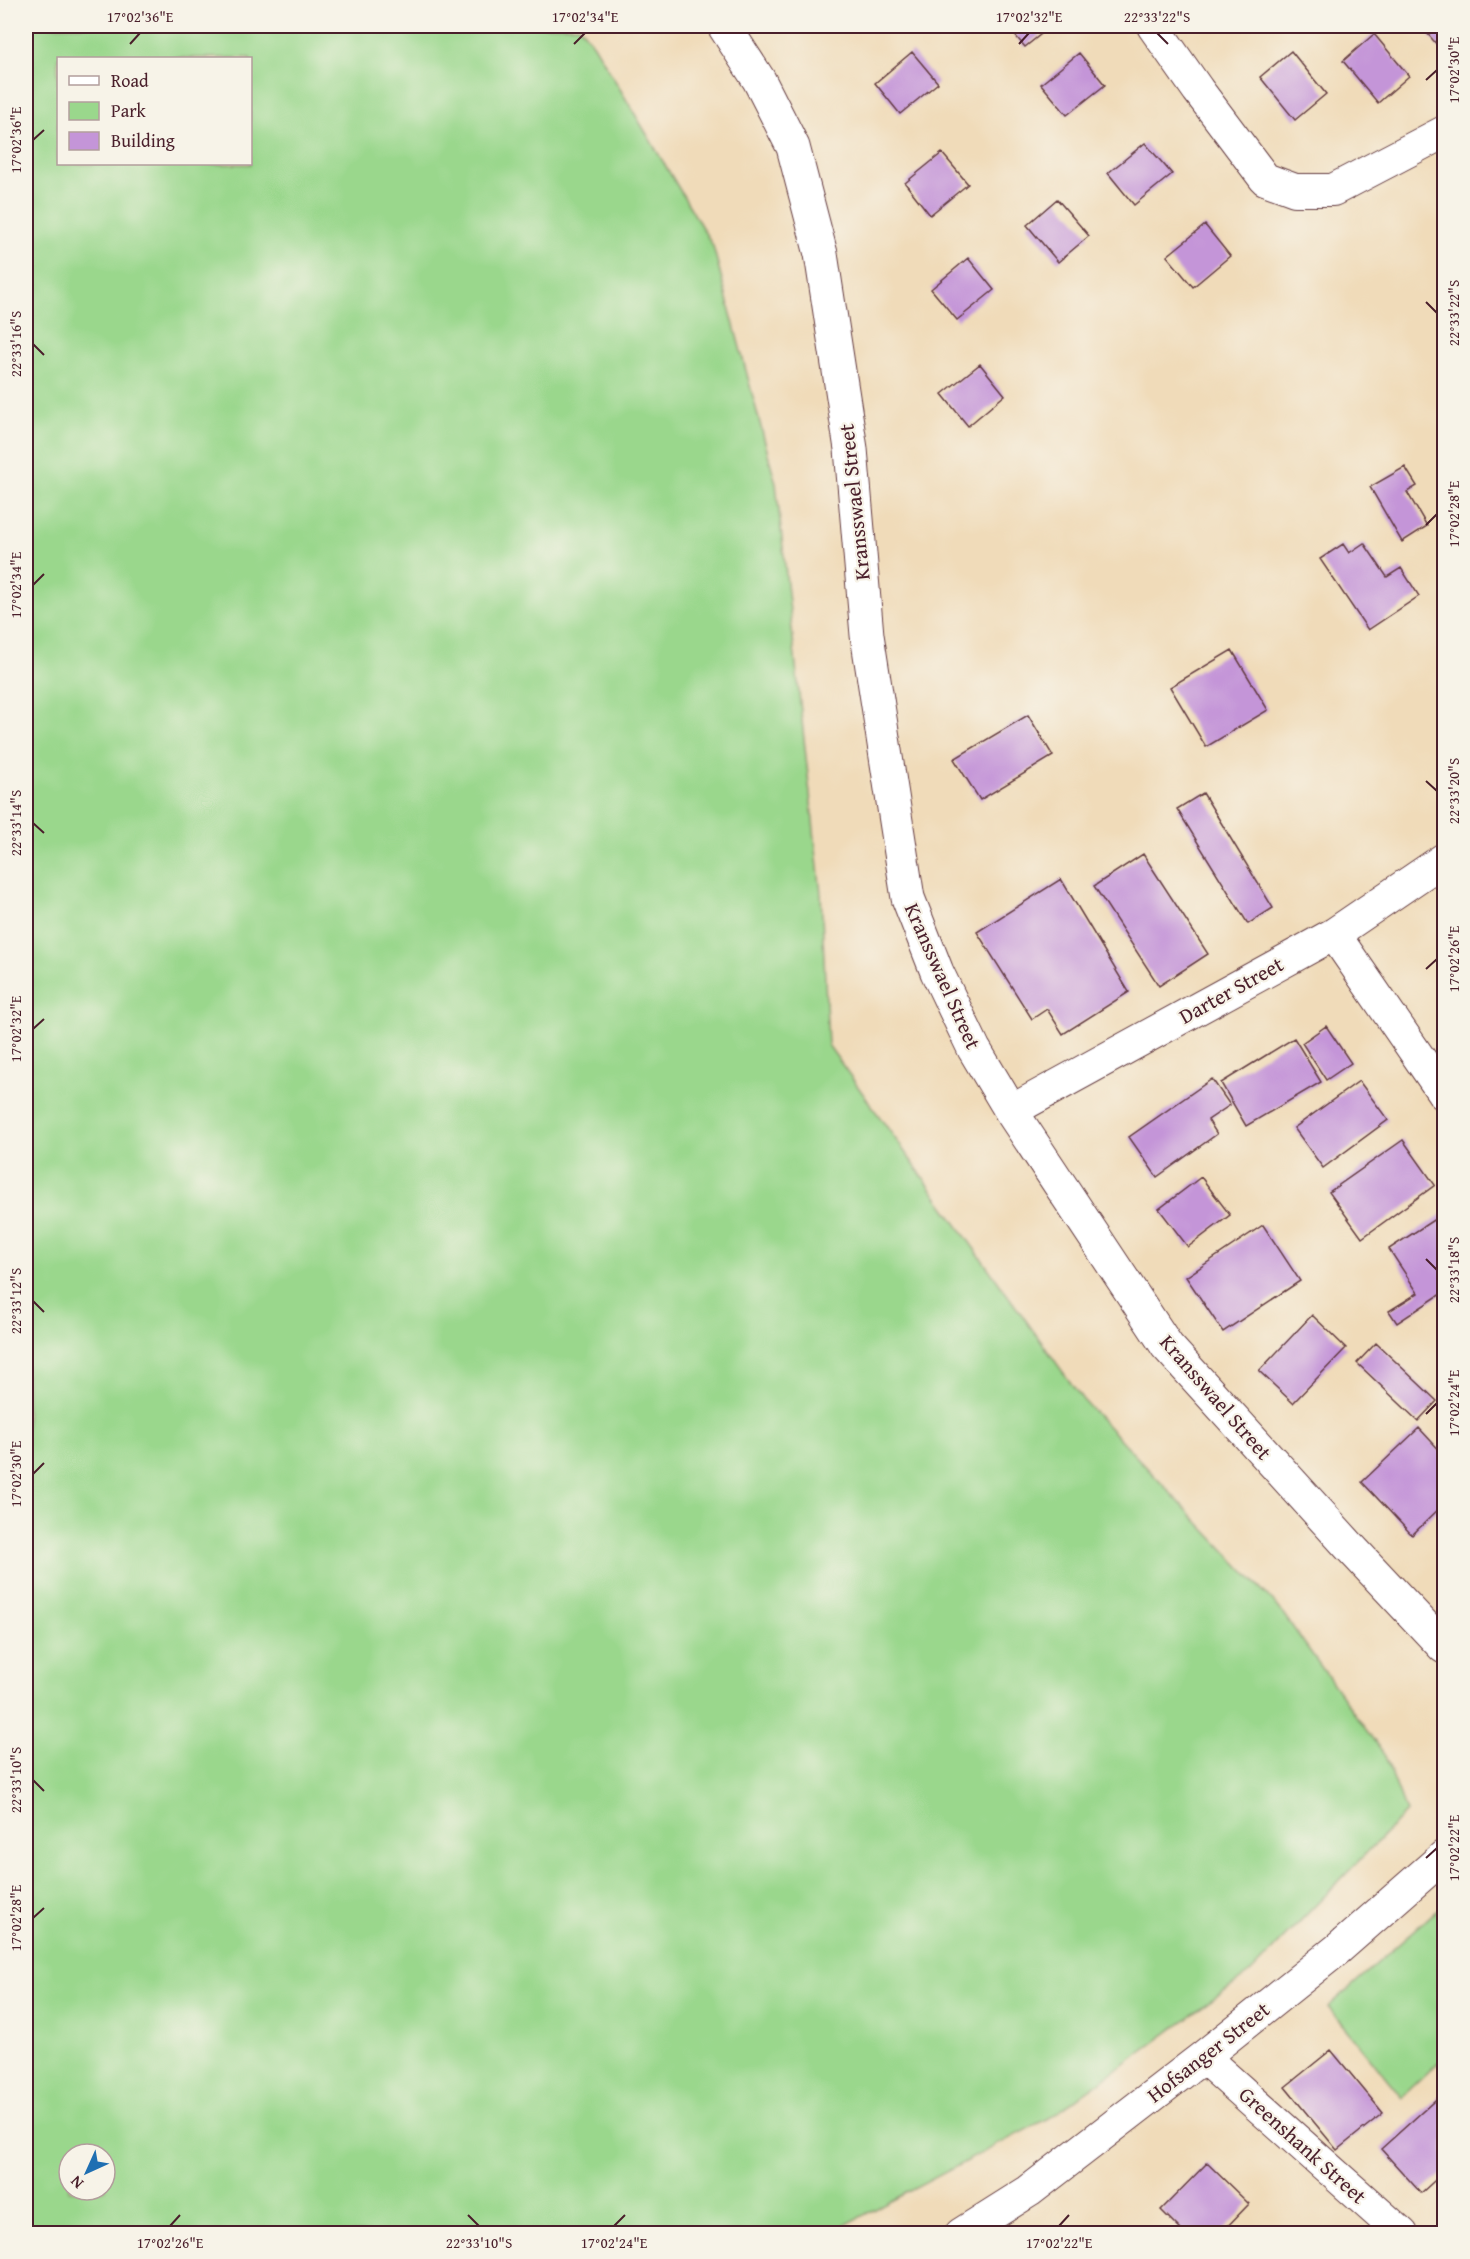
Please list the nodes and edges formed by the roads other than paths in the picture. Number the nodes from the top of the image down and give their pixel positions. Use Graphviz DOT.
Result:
graph roads {
  1 [pos="724,26"];
  2 [pos="1153,26"];
  3 [pos="1444,132"];
  4 [pos="1444,859"];
  5 [pos="1334,934"];
  6 [pos="1444,1094"];
  7 [pos="1011,1111"];
  8 [pos="1444,1647"];
  9 [pos="1444,1856"];
  10 [pos="1203,2057"];
  11 [pos="961,2234"];
  12 [pos="1402,2234"];
  1 -- 7 [label="street, Kransswael Street"];
  2 -- 3 [label="street"];
  4 -- 5 [label="street, Darter Street"];
  5 -- 6 [label="street"];
  5 -- 7 [label="street, Darter Street"];
  7 -- 8 [label="street, Kransswael Street"];
  9 -- 10 [label="street, Hofsanger Street"];
  10 -- 11 [label="street, Hofsanger Street"];
  10 -- 12 [label="street, Greenshank Street"];
}
